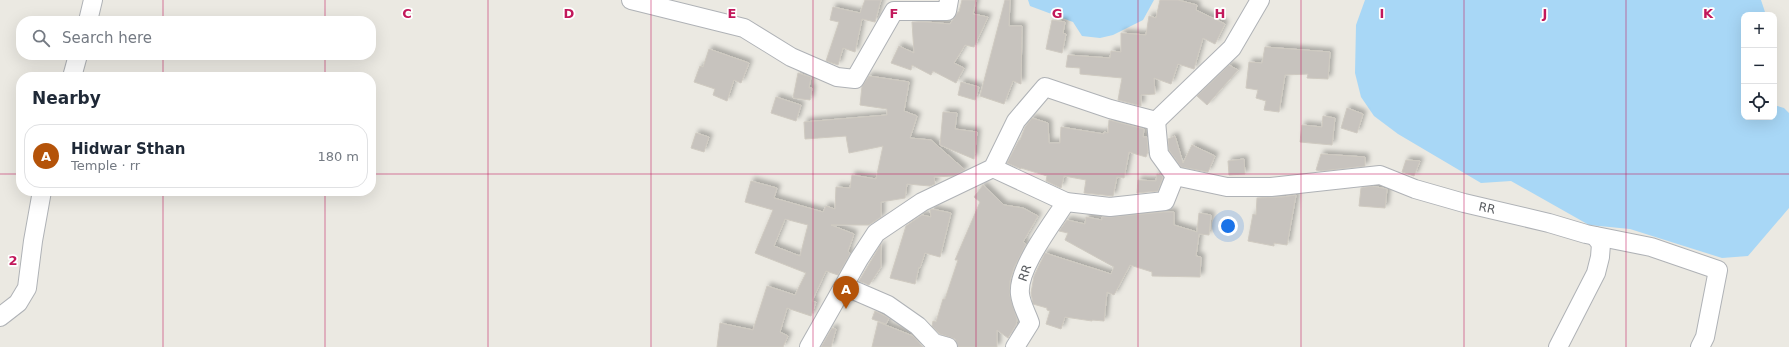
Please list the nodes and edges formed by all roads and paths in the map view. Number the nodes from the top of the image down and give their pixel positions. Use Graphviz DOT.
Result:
graph roads {
  1 [pos="93,0"];
  2 [pos="630,0"];
  3 [pos="949,0"];
  4 [pos="1260,0"];
  5 [pos="89,16"];
  6 [pos="77,60"];
  7 [pos="73,72"];
  8 [pos="1156,121"];
  9 [pos="993,168"];
  10 [pos="1175,176"];
  11 [pos="41,196"];
  12 [pos="1066,202"];
  13 [pos="1595,236"];
  14 [pos="844,286"];
  15 [pos="0,317"];
  16 [pos="809,347"];
  17 [pos="948,347"];
  18 [pos="1015,347"];
  19 [pos="1558,347"];
  20 [pos="1700,347"];
  1 -- 5 [label="street"];
  2 -- 3 [label="street"];
  4 -- 8 [label="street"];
  6 -- 7 [label="street"];
  8 -- 9 [label="street"];
  8 -- 10 [label="street"];
  9 -- 12 [label="street"];
  9 -- 14 [label="street"];
  10 -- 12 [label="street"];
  10 -- 13 [label="street, RR"];
  11 -- 15 [label="street"];
  12 -- 18 [label="street, RR"];
  13 -- 19 [label="street"];
  13 -- 20 [label="street, RR"];
  14 -- 16 [label="street"];
  14 -- 17 [label="street"];
}
